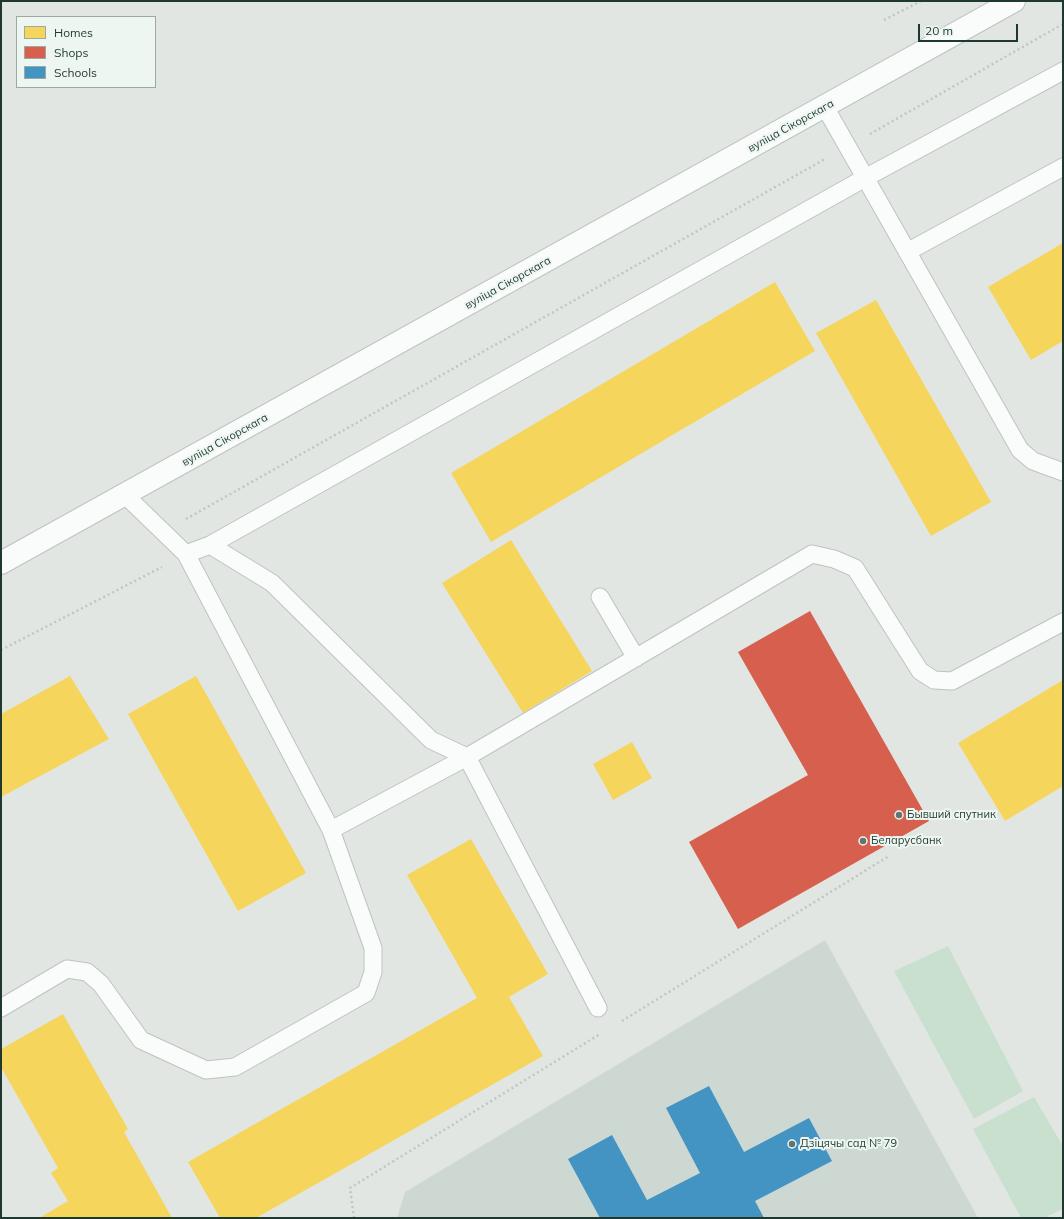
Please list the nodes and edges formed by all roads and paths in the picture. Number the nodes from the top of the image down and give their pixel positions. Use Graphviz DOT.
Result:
graph roads {
  1 [pos="921,1"];
  2 [pos="1014,1"];
  3 [pos="884,20"];
  4 [pos="1063,24"];
  5 [pos="1063,71"];
  6 [pos="825,108"];
  7 [pos="847,147"];
  8 [pos="1063,167"];
  9 [pos="865,178"];
  10 [pos="907,252"];
  11 [pos="1063,472"];
  12 [pos="125,495"];
  13 [pos="163,532"];
  14 [pos="210,545"];
  15 [pos="186,554"];
  16 [pos="1,563"];
  17 [pos="600,597"];
  18 [pos="1063,622"];
  19 [pos="1,650"];
  20 [pos="636,658"];
  21 [pos="467,757"];
  22 [pos="331,830"];
  23 [pos="1,1008"];
  24 [pos="598,1008"];
  1 -- 3 [label="path"];
  2 -- 6 [label="street, вуліца Сікорскага"];
  4 -- 7 [label="path"];
  5 -- 9 [label="lane"];
  6 -- 7 [label="lane"];
  6 -- 12 [label="street, вуліца Сікорскага"];
  7 -- 9 [label="lane"];
  7 -- 13 [label="path"];
  8 -- 10 [label="lane"];
  9 -- 10 [label="lane"];
  9 -- 14 [label="lane"];
  10 -- 11 [label="lane"];
  12 -- 13 [label="lane"];
  12 -- 16 [label="street, вуліца Сікорскага"];
  13 -- 15 [label="lane"];
  14 -- 15 [label="lane"];
  14 -- 21 [label="lane"];
  15 -- 19 [label="path"];
  15 -- 22 [label="lane"];
  17 -- 20 [label="lane"];
  18 -- 20 [label="lane"];
  20 -- 21 [label="lane"];
  21 -- 22 [label="lane"];
  21 -- 24 [label="lane"];
  22 -- 23 [label="lane"];
}
